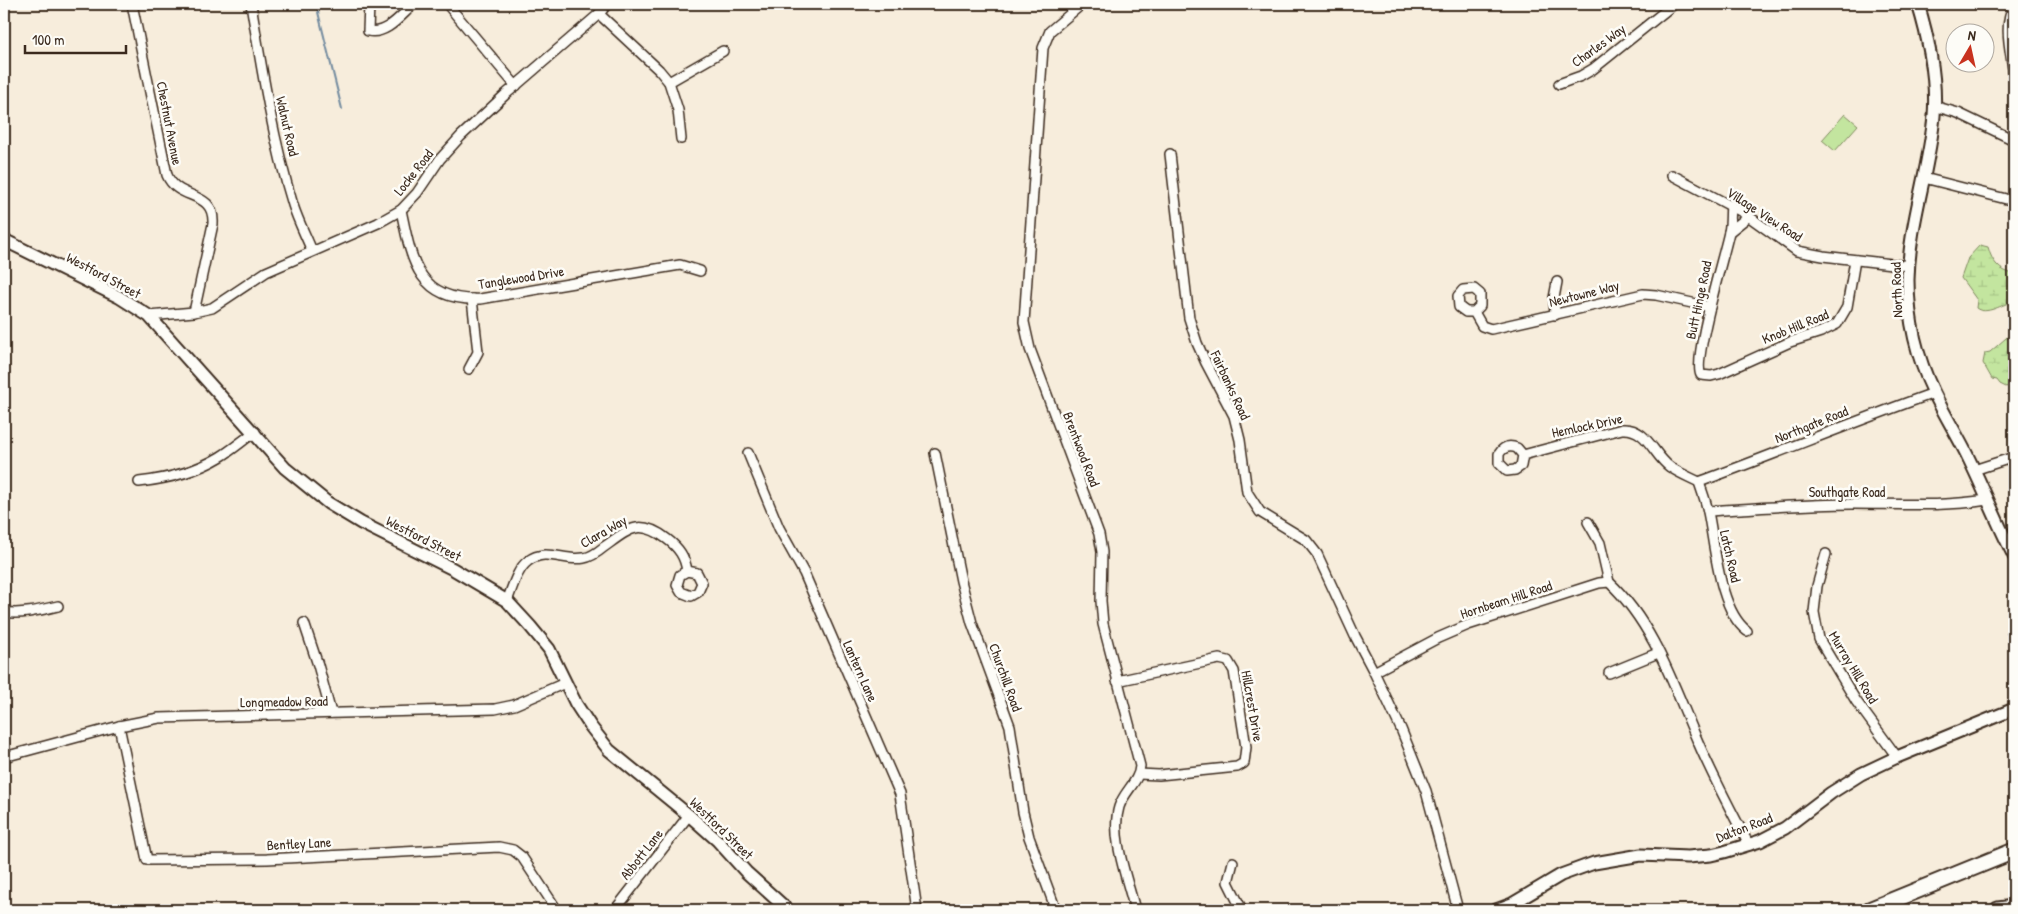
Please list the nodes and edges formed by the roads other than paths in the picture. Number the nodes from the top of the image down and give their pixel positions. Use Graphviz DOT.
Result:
graph roads {
  1 [pos="132,4"];
  2 [pos="251,4"];
  3 [pos="369,4"];
  4 [pos="414,4"];
  5 [pos="446,4"];
  6 [pos="607,4"];
  7 [pos="1082,4"];
  8 [pos="1674,4"];
  9 [pos="1918,4"];
  10 [pos="2014,5"];
  11 [pos="599,14"];
  12 [pos="723,52"];
  13 [pos="2014,77"];
  14 [pos="668,82"];
  15 [pos="1559,84"];
  16 [pos="516,86"];
  17 [pos="1934,106"];
  18 [pos="681,139"];
  19 [pos="2014,140"];
  20 [pos="1170,154"];
  21 [pos="1672,175"];
  22 [pos="1924,178"];
  23 [pos="2014,201"];
  24 [pos="1731,205"];
  25 [pos="401,210"];
  26 [pos="1749,216"];
  27 [pos="1729,232"];
  28 [pos="4,240"];
  29 [pos="312,251"];
  30 [pos="1855,260"];
  31 [pos="1909,266"];
  32 [pos="700,271"];
  33 [pos="1557,282"];
  34 [pos="472,299"];
  35 [pos="1710,307"];
  36 [pos="194,312"];
  37 [pos="1474,312"];
  38 [pos="1556,315"];
  39 [pos="149,316"];
  40 [pos="470,369"];
  41 [pos="1700,374"];
  42 [pos="1934,393"];
  43 [pos="255,432"];
  44 [pos="748,453"];
  45 [pos="935,453"];
  46 [pos="1523,454"];
  47 [pos="2014,457"];
  48 [pos="1974,470"];
  49 [pos="139,482"];
  50 [pos="1699,482"];
  51 [pos="1987,500"];
  52 [pos="1708,511"];
  53 [pos="1588,522"];
  54 [pos="1826,554"];
  55 [pos="2014,556"];
  56 [pos="687,571"];
  57 [pos="1609,582"];
  58 [pos="507,601"];
  59 [pos="58,606"];
  60 [pos="4,612"];
  61 [pos="304,623"];
  62 [pos="1747,631"];
  63 [pos="1658,653"];
  64 [pos="1374,672"];
  65 [pos="1609,673"];
  66 [pos="1117,680"];
  67 [pos="565,683"];
  68 [pos="2014,708"];
  69 [pos="331,713"];
  70 [pos="119,726"];
  71 [pos="4,757"];
  72 [pos="1897,757"];
  73 [pos="1139,774"];
  74 [pos="689,815"];
  75 [pos="1749,845"];
  76 [pos="2014,852"];
  77 [pos="1233,862"];
  78 [pos="2014,908"];
  79 [pos="557,910"];
  80 [pos="615,910"];
  81 [pos="788,910"];
  82 [pos="917,910"];
  83 [pos="1056,910"];
  84 [pos="1135,910"];
  85 [pos="1242,910"];
  86 [pos="1458,910"];
  87 [pos="1496,910"];
  88 [pos="1869,910"];
  89 [pos="1998,910"];
  1 -- 36 [label="street, Chestnut Avenue"];
  2 -- 29 [label="street, Walnut Road"];
  3 -- 4 [label="street"];
  5 -- 16 [label="street"];
  6 -- 11 [label="street, Locke Road"];
  7 -- 66 [label="street, Brentwood Road"];
  8 -- 15 [label="street, Charles Way"];
  9 -- 17 [label="main road, North Road"];
  10 -- 13 [label="street"];
  11 -- 14 [label="street"];
  11 -- 16 [label="street, Locke Road"];
  12 -- 14 [label="street"];
  14 -- 18 [label="street"];
  16 -- 25 [label="street, Locke Road"];
  17 -- 19 [label="street"];
  17 -- 22 [label="main road, North Road"];
  20 -- 64 [label="street, Fairbanks Road"];
  21 -- 24 [label="street, Village View Road"];
  22 -- 23 [label="street"];
  22 -- 31 [label="main road, North Road"];
  24 -- 26 [label="street, Village View Road"];
  24 -- 27 [label="street, Butt Hinge Road"];
  25 -- 29 [label="street, Locke Road"];
  25 -- 34 [label="street, Tanglewood Drive"];
  26 -- 27 [label="street"];
  26 -- 30 [label="street, Village View Road"];
  27 -- 35 [label="street, Butt Hinge Road"];
  28 -- 39 [label="main road, Westford Street"];
  29 -- 36 [label="street, Locke Road"];
  30 -- 31 [label="street, Village View Road"];
  30 -- 41 [label="street, Knob Hill Road"];
  31 -- 42 [label="main road, North Road"];
  32 -- 34 [label="street, Tanglewood Drive"];
  33 -- 38 [label="street"];
  34 -- 40 [label="street"];
  35 -- 38 [label="street, Newtowne Way"];
  35 -- 41 [label="street, Butt Hinge Road"];
  36 -- 39 [label="street, Locke Road"];
  37 -- 38 [label="street, Newtowne Way"];
  39 -- 43 [label="main road, Westford Street"];
  42 -- 48 [label="main road, North Road"];
  42 -- 50 [label="street, Northgate Road"];
  43 -- 49 [label="street"];
  43 -- 58 [label="main road, Westford Street"];
  44 -- 82 [label="street, Lantern Lane"];
  45 -- 83 [label="street, Churchill Road"];
  46 -- 50 [label="street, Hemlock Drive"];
  47 -- 48 [label="street"];
  48 -- 51 [label="main road, North Road"];
  50 -- 52 [label="street, Latch Road"];
  51 -- 52 [label="street, Southgate Road"];
  51 -- 55 [label="main road, North Road"];
  52 -- 62 [label="street, Latch Road"];
  53 -- 57 [label="street"];
  54 -- 72 [label="street, Murray Hill Road"];
  56 -- 58 [label="street, Clara Way"];
  57 -- 63 [label="street"];
  57 -- 64 [label="street, Hornbeam Hill Road"];
  58 -- 67 [label="main road, Westford Street"];
  59 -- 60 [label="street"];
  61 -- 69 [label="street"];
  63 -- 65 [label="street"];
  63 -- 75 [label="street"];
  64 -- 86 [label="street"];
  66 -- 73 [label="street, Brentwood Road"];
  66 -- 73 [label="street, Hillcrest Drive"];
  67 -- 69 [label="street, Longmeadow Road"];
  67 -- 74 [label="main road, Westford Street"];
  68 -- 72 [label="main road, Dalton Road"];
  69 -- 70 [label="street, Longmeadow Road"];
  70 -- 71 [label="street, Longmeadow Road"];
  70 -- 79 [label="street, Bentley Lane"];
  72 -- 75 [label="main road, Dalton Road"];
  73 -- 84 [label="street"];
  74 -- 80 [label="street, Abbott Lane"];
  74 -- 81 [label="main road, Westford Street"];
  75 -- 87 [label="main road, Dalton Road"];
  76 -- 88 [label="highway"];
  77 -- 85 [label="street"];
  78 -- 89 [label="highway"];
}
